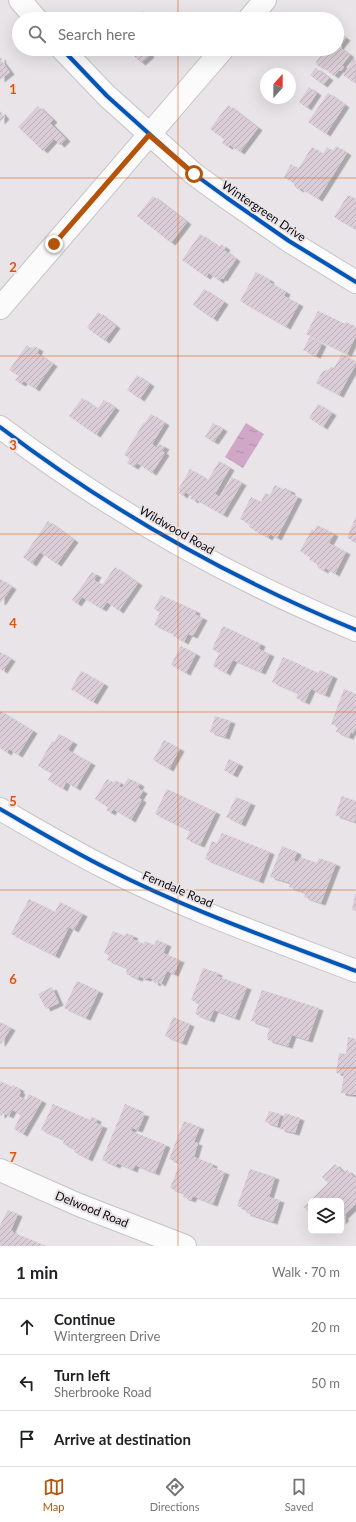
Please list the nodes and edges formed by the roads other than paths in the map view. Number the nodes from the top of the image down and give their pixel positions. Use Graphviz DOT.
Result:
graph roads {
  1 [pos="20,0"];
  2 [pos="265,0"];
  3 [pos="30,12"];
  4 [pos="255,12"];
  5 [pos="69,56"];
  6 [pos="217,56"];
  7 [pos="149,135"];
  8 [pos="356,282"];
  9 [pos="0,308"];
  10 [pos="0,427"];
  11 [pos="356,630"];
  12 [pos="0,809"];
  13 [pos="356,971"];
  14 [pos="0,1170"];
  15 [pos="185,1246"];
  1 -- 3 [label="street"];
  2 -- 4 [label="street"];
  5 -- 7 [label="street, Wintergreen Drive"];
  6 -- 7 [label="street"];
  7 -- 8 [label="street, Wintergreen Drive"];
  7 -- 9 [label="street"];
  10 -- 11 [label="street, Wildwood Road"];
  12 -- 13 [label="street, Ferndale Road"];
  14 -- 15 [label="street, Delwood Road"];
}
